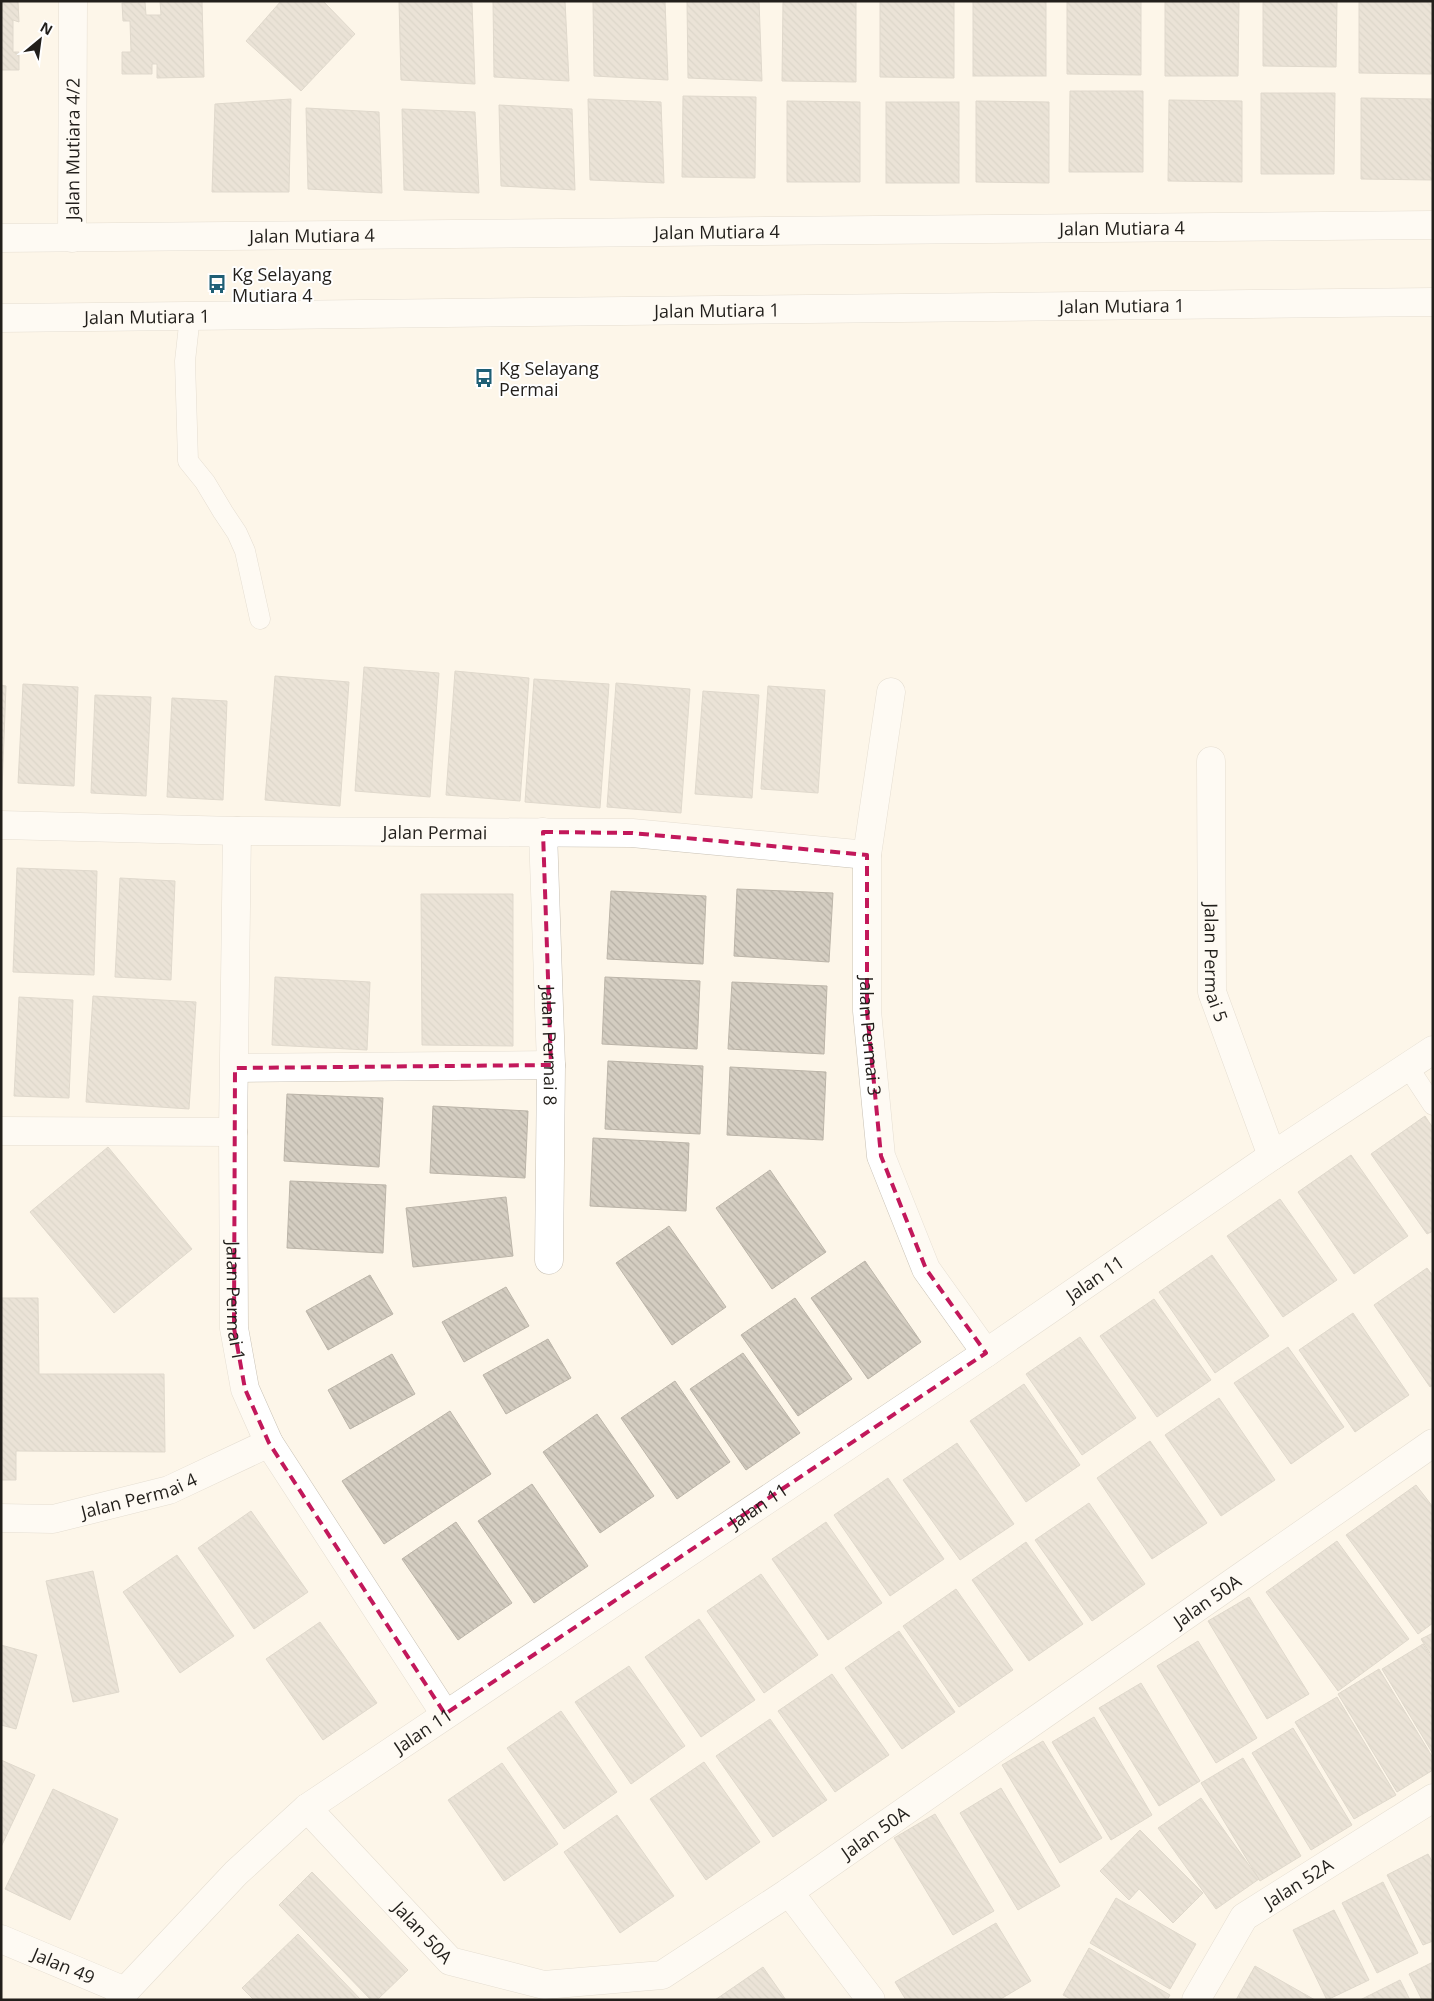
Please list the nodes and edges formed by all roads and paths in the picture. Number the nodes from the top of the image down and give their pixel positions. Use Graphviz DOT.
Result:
graph roads {
  1 [pos="73,1"];
  2 [pos="1433,225"];
  3 [pos="1,238"];
  4 [pos="72,238"];
  5 [pos="1433,302"];
  6 [pos="190,316"];
  7 [pos="1,318"];
  8 [pos="260,619"];
  9 [pos="891,692"];
  10 [pos="1212,761"];
  11 [pos="1,825"];
  12 [pos="237,831"];
  13 [pos="542,832"];
  14 [pos="867,855"];
  15 [pos="1433,1050"];
  16 [pos="551,1066"];
  17 [pos="1408,1067"];
  18 [pos="235,1068"];
  19 [pos="1433,1105"];
  20 [pos="1,1131"];
  21 [pos="233,1132"];
  22 [pos="1272,1156"];
  23 [pos="549,1260"];
  24 [pos="986,1353"];
  25 [pos="1433,1443"];
  26 [pos="269,1444"];
  27 [pos="1,1518"];
  28 [pos="445,1714"];
  29 [pos="1433,1798"];
  30 [pos="307,1808"];
  31 [pos="789,1892"];
  32 [pos="1,1939"];
  33 [pos="123,1995"];
  34 [pos="871,2000"];
  35 [pos="1196,2000"];
  1 -- 4 [label="street, Jalan Mutiara 4/2"];
  2 -- 4 [label="street, Jalan Mutiara 4"];
  3 -- 4 [label="street, Jalan Mutiara 4"];
  5 -- 6 [label="street, Jalan Mutiara 1"];
  6 -- 7 [label="street, Jalan Mutiara 1"];
  6 -- 8 [label="lane"];
  9 -- 14 [label="street, Jalan Permai 3"];
  10 -- 22 [label="street, Jalan Permai 5"];
  11 -- 12 [label="street, Jalan Permai"];
  12 -- 13 [label="street, Jalan Permai"];
  12 -- 18 [label="street, Jalan Permai 1"];
  13 -- 14 [label="street, Jalan Permai"];
  13 -- 16 [label="street, Jalan Permai 8"];
  14 -- 24 [label="street, Jalan Permai 3"];
  15 -- 17 [label="street, Jalan 11"];
  16 -- 18 [label="street"];
  16 -- 23 [label="street, Jalan Permai 8"];
  17 -- 19 [label="lane"];
  17 -- 22 [label="street, Jalan 11"];
  18 -- 21 [label="street, Jalan Permai 1"];
  20 -- 21 [label="street"];
  21 -- 26 [label="street, Jalan Permai 1"];
  22 -- 24 [label="street, Jalan 11"];
  24 -- 28 [label="street, Jalan 11"];
  25 -- 31 [label="street, Jalan 50A"];
  26 -- 27 [label="street, Jalan Permai 4"];
  26 -- 28 [label="street, Jalan Permai 1"];
  28 -- 30 [label="street, Jalan 11"];
  29 -- 35 [label="street, Jalan 52A"];
  30 -- 31 [label="street, Jalan 50A"];
  30 -- 33 [label="street, Jalan 11"];
  31 -- 34 [label="street"];
  32 -- 33 [label="street, Jalan 49"];
}
